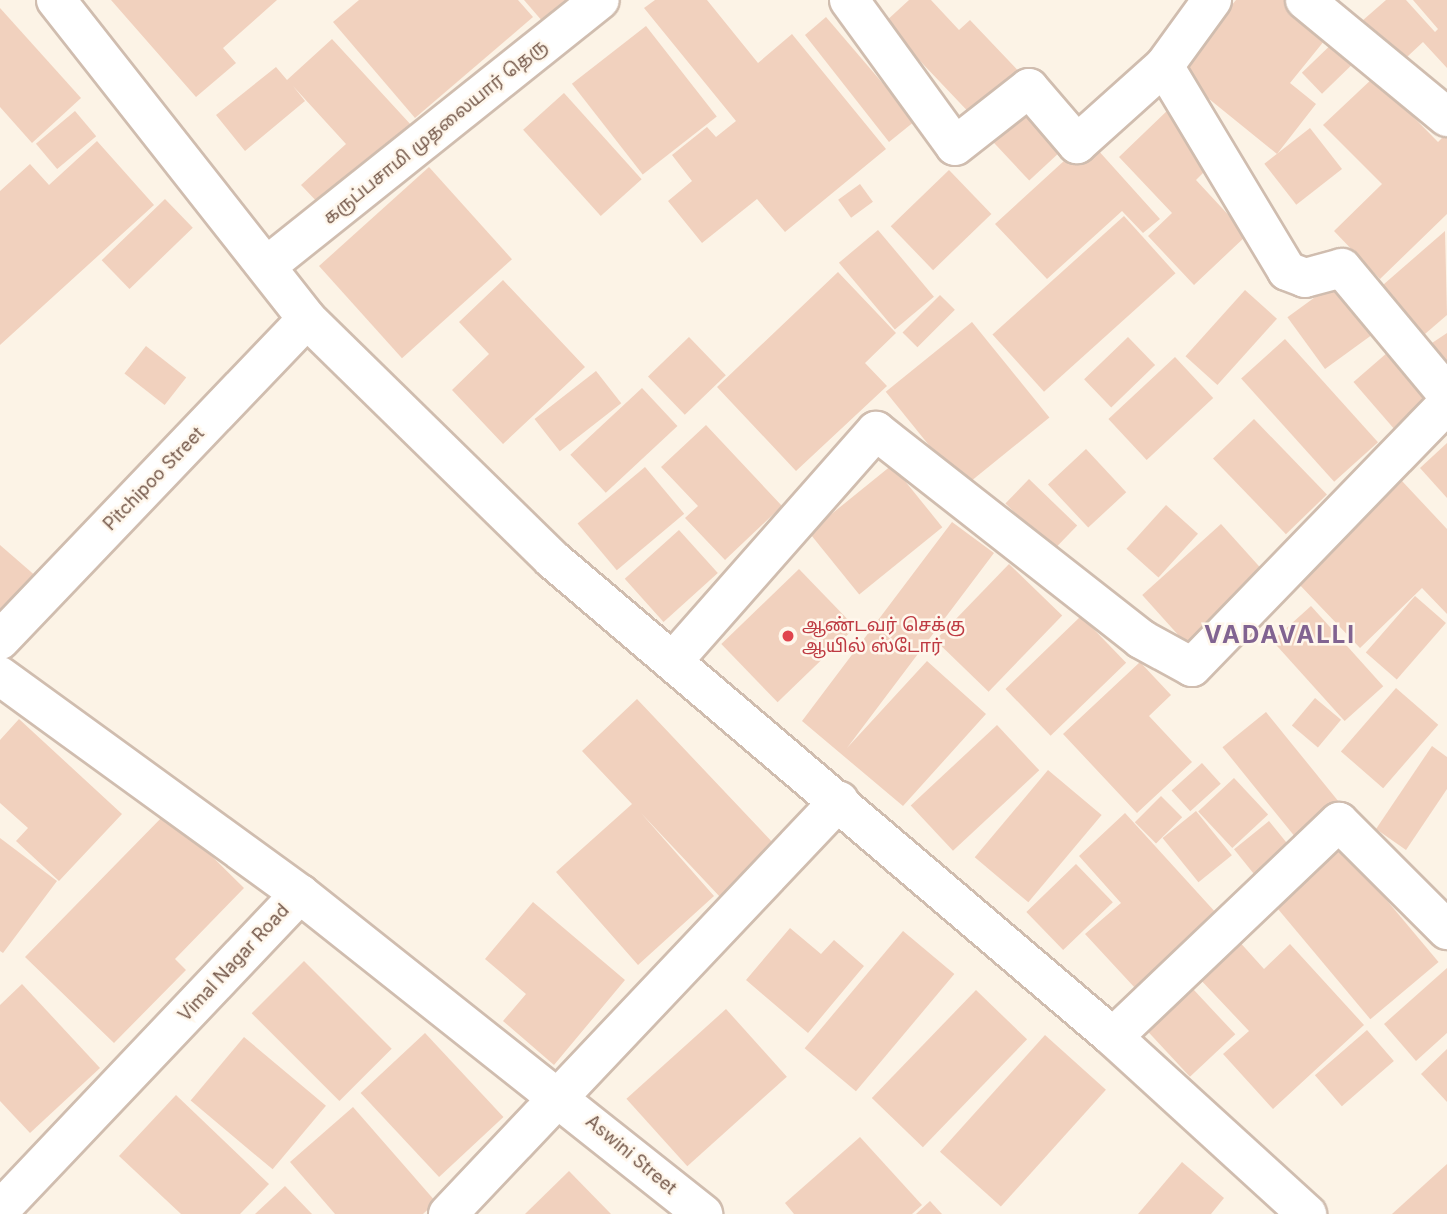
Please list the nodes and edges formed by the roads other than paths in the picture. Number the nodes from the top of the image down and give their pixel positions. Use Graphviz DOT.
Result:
graph roads {
  1 [pos="56,0"];
  2 [pos="600,0"];
  3 [pos="849,0"];
  4 [pos="1212,0"];
  5 [pos="1305,0"];
  6 [pos="1164,66"];
  7 [pos="1447,117"];
  8 [pos="269,264"];
  9 [pos="307,319"];
  10 [pos="1447,394"];
  11 [pos="1447,404"];
  12 [pos="0,640"];
  13 [pos="673,661"];
  14 [pos="0,676"];
  15 [pos="839,801"];
  16 [pos="300,894"];
  17 [pos="1447,930"];
  18 [pos="1113,1037"];
  19 [pos="559,1096"];
  20 [pos="0,1210"];
  21 [pos="448,1214"];
  22 [pos="702,1214"];
  23 [pos="1307,1214"];
  1 -- 8 [label="street"];
  2 -- 8 [label="street, கருப்பசாமி முதலையார் தெரு"];
  3 -- 6 [label="street"];
  4 -- 6 [label="street"];
  5 -- 7 [label="street"];
  6 -- 10 [label="street"];
  8 -- 9 [label="street"];
  9 -- 12 [label="street, Pitchipoo Street"];
  9 -- 13 [label="street"];
  11 -- 13 [label="street"];
  13 -- 15 [label="street"];
  14 -- 16 [label="street"];
  15 -- 18 [label="street"];
  15 -- 19 [label="street"];
  16 -- 19 [label="street, Vimal Nagar Road"];
  16 -- 20 [label="street, Vimal Nagar Road"];
  17 -- 18 [label="street"];
  18 -- 23 [label="street"];
  19 -- 21 [label="street"];
  19 -- 22 [label="street, Aswini Street"];
}
